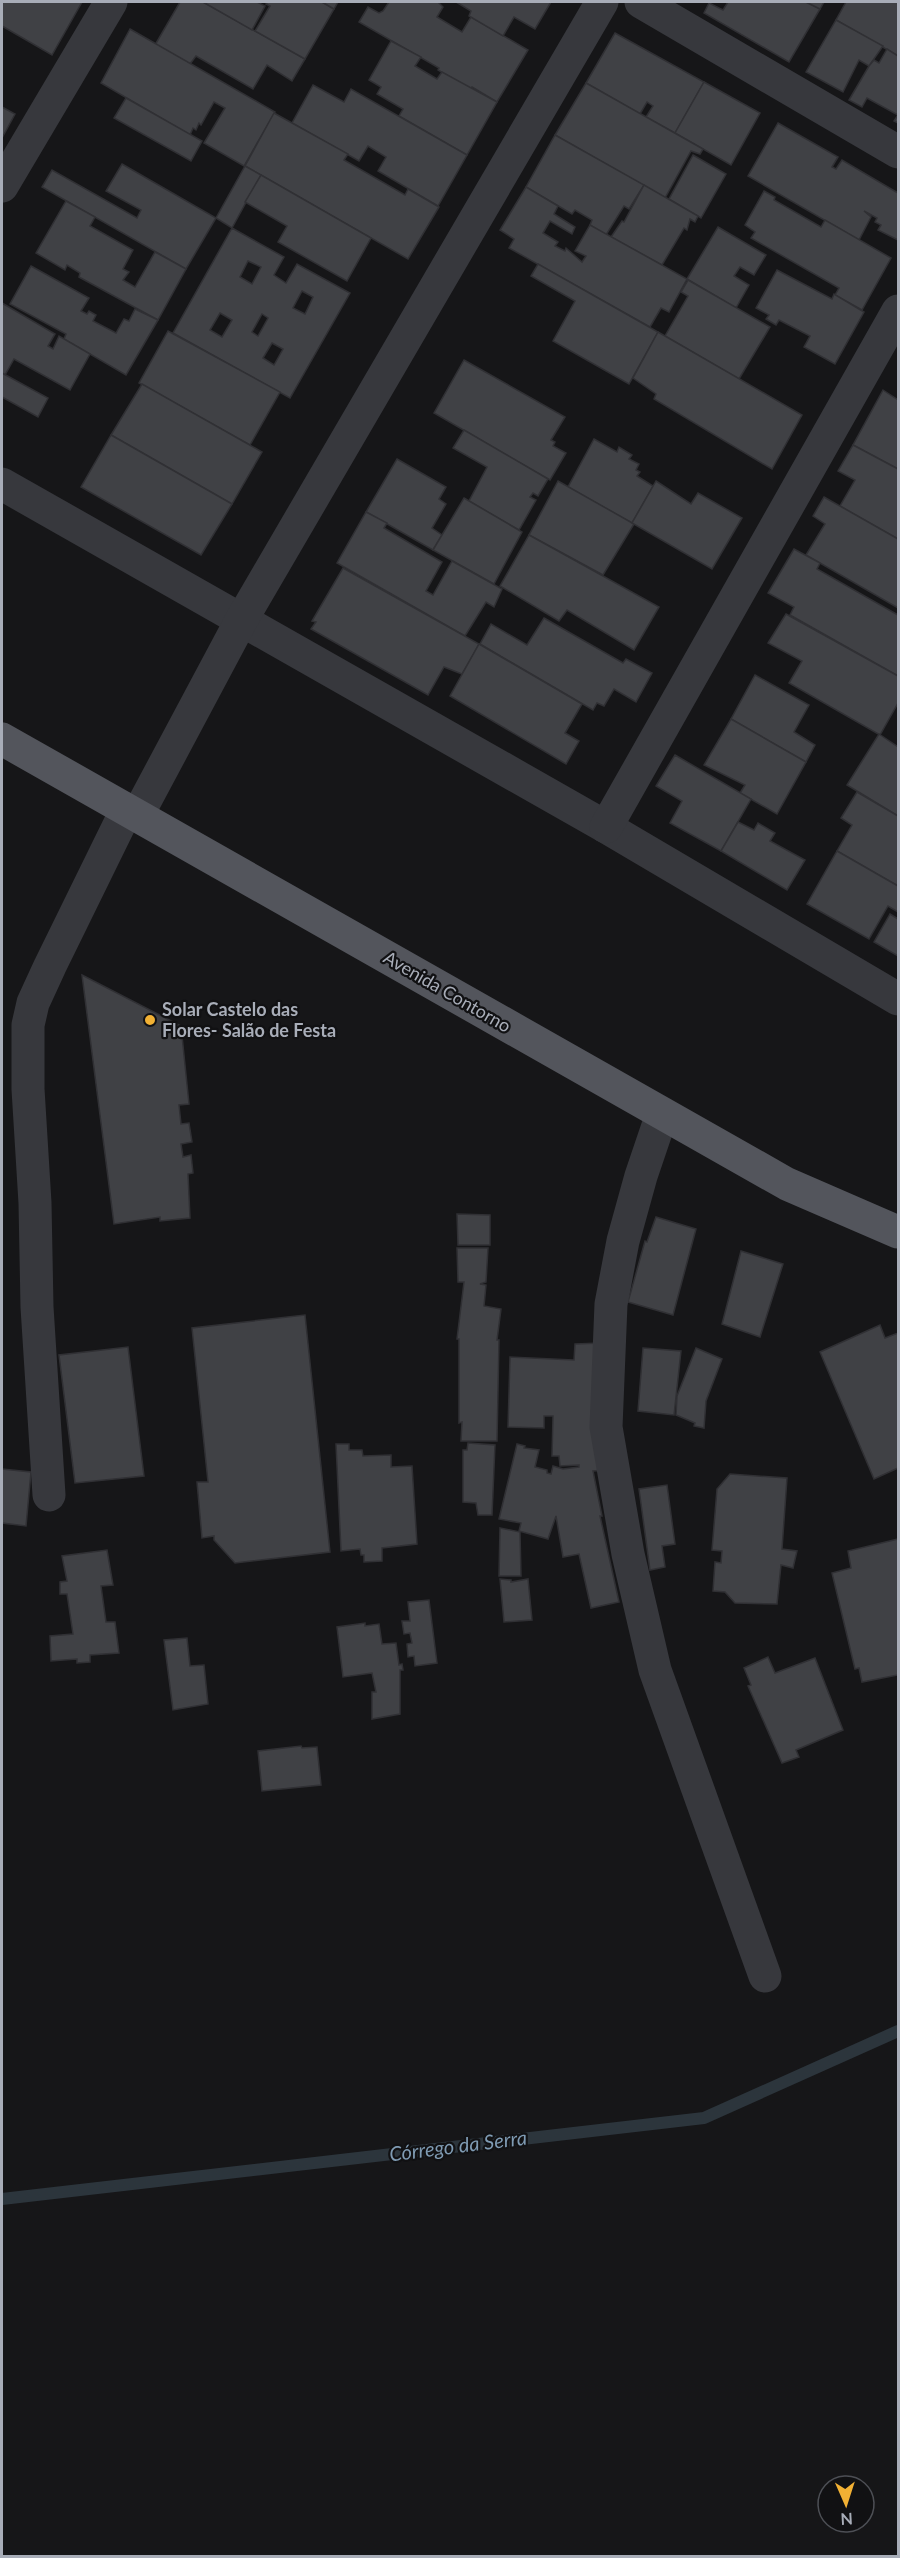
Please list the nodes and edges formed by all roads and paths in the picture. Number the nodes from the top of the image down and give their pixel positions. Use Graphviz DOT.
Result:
graph roads {
  1 [pos="111,2"];
  2 [pos="602,2"];
  3 [pos="641,2"];
  4 [pos="898,152"];
  5 [pos="2,186"];
  6 [pos="898,311"];
  7 [pos="2,484"];
  8 [pos="242,619"];
  9 [pos="2,739"];
  10 [pos="132,813"];
  11 [pos="606,827"];
  12 [pos="898,999"];
  13 [pos="662,1114"];
  14 [pos="898,1232"];
  15 [pos="49,1495"];
  16 [pos="765,1976"];
  1 -- 5 [label="street"];
  2 -- 8 [label="street"];
  3 -- 4 [label="street"];
  6 -- 11 [label="street"];
  7 -- 8 [label="street"];
  8 -- 10 [label="street"];
  8 -- 11 [label="street"];
  9 -- 10 [label="main road, Avenida Contorno"];
  10 -- 13 [label="main road, Avenida Contorno"];
  10 -- 15 [label="street"];
  11 -- 12 [label="street"];
  13 -- 14 [label="main road, Avenida Contorno"];
  13 -- 16 [label="street"];
}
